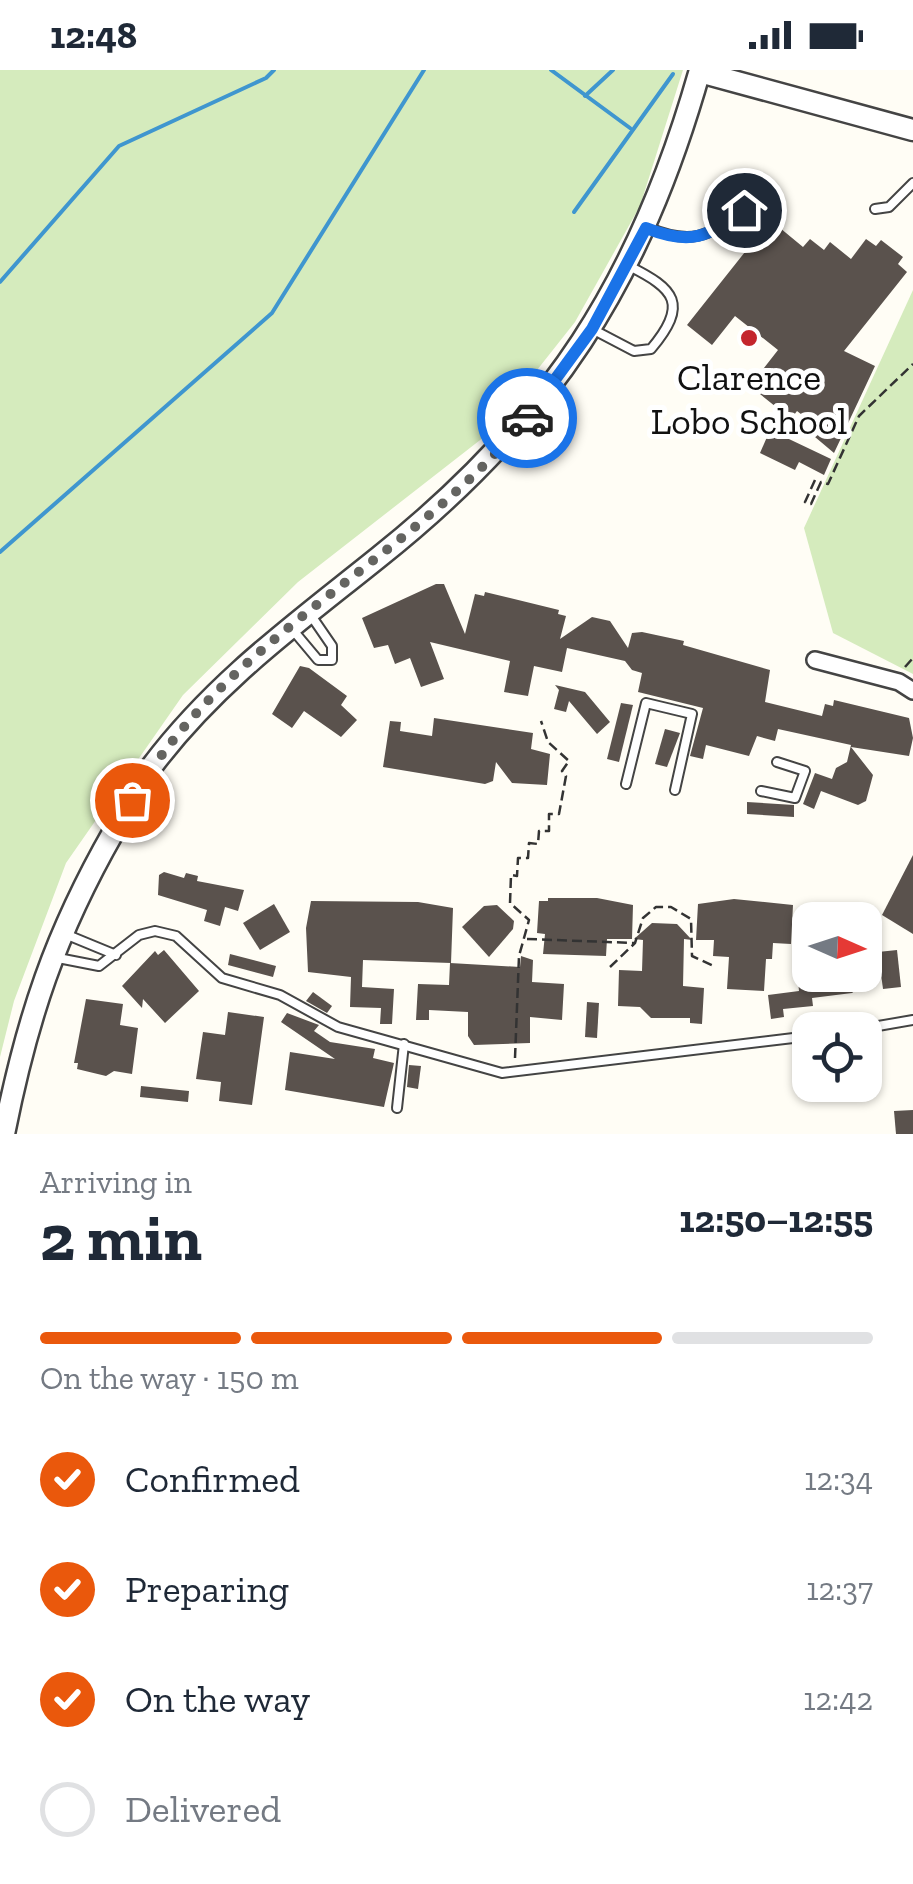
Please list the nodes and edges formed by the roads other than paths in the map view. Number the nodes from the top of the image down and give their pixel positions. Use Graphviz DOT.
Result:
graph roads {
  1 [pos="700,71"];
  2 [pos="913,130"];
  3 [pos="913,182"];
  4 [pos="875,209"];
  5 [pos="744,210"];
  6 [pos="646,228"];
  7 [pos="629,266"];
  8 [pos="592,329"];
  9 [pos="308,612"];
  10 [pos="290,626"];
  11 [pos="815,660"];
  12 [pos="913,691"];
  13 [pos="777,762"];
  14 [pos="626,784"];
  15 [pos="675,790"];
  16 [pos="761,791"];
  17 [pos="62,933"];
  18 [pos="116,954"];
  19 [pos="52,957"];
  20 [pos="913,1020"];
  21 [pos="882,1025"];
  22 [pos="792,1038"];
  23 [pos="404,1044"];
  24 [pos="397,1108"];
  25 [pos="4,1134"];
  1 -- 2 [label="street"];
  1 -- 6 [label="street"];
  3 -- 4 [label="lane"];
  5 -- 6 [label="lane"];
  6 -- 7 [label="street"];
  7 -- 8 [label="street"];
  7 -- 8 [label="lane"];
  8 -- 9 [label="street"];
  9 -- 10 [label="street"];
  9 -- 10 [label="lane"];
  10 -- 17 [label="street"];
  11 -- 12 [label="street"];
  13 -- 16 [label="lane"];
  14 -- 15 [label="lane"];
  17 -- 18 [label="lane"];
  17 -- 19 [label="street"];
  18 -- 19 [label="lane"];
  18 -- 23 [label="lane"];
  19 -- 25 [label="street"];
  20 -- 21 [label="lane"];
  22 -- 23 [label="lane"];
  23 -- 24 [label="lane"];
}
